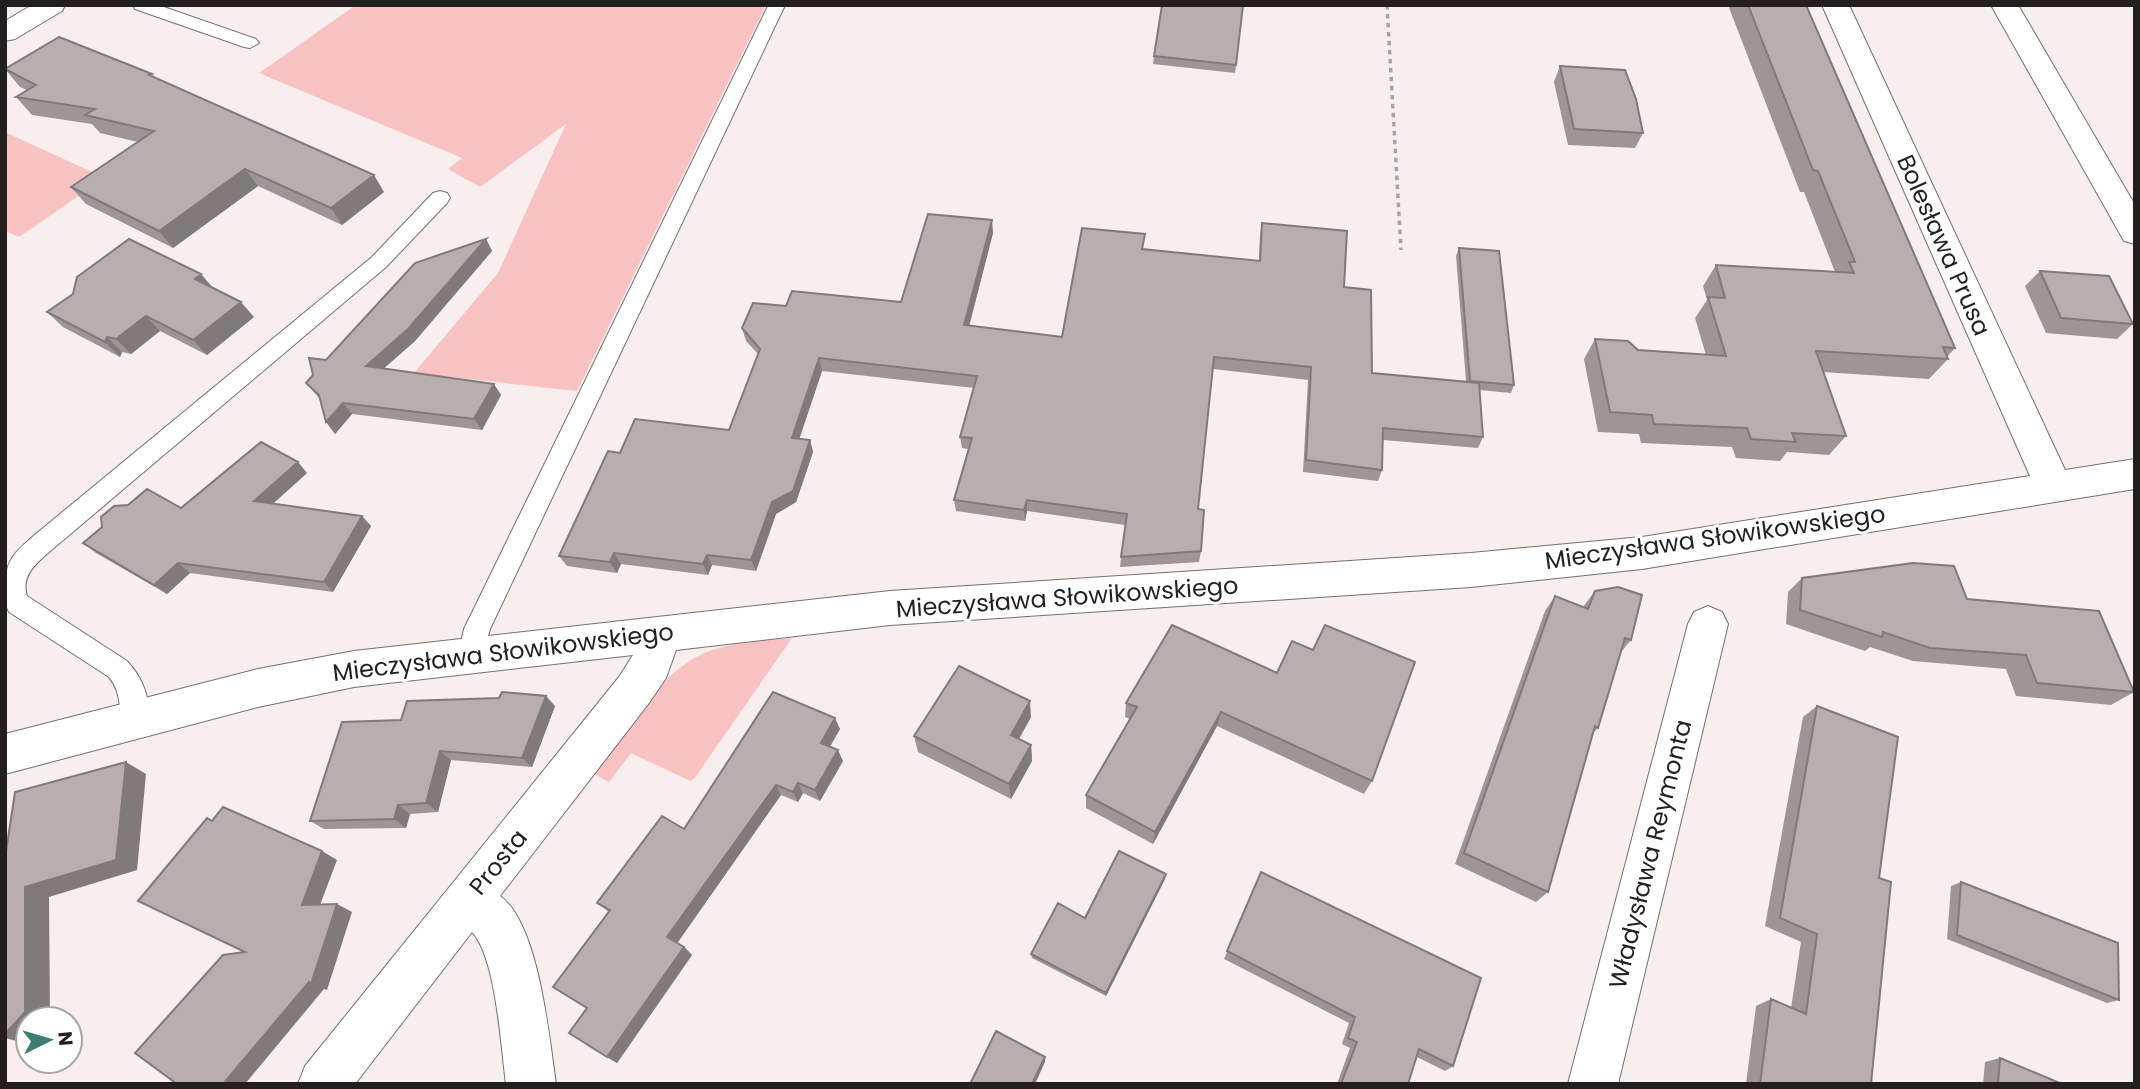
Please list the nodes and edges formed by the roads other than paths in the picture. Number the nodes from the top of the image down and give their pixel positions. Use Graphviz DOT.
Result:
graph roads {
  1 [pos="52,5"];
  2 [pos="141,5"];
  3 [pos="1835,5"];
  4 [pos="2004,5"];
  5 [pos="777,6"];
  6 [pos="5,33"];
  7 [pos="250,43"];
  8 [pos="440,198"];
  9 [pos="2135,233"];
  10 [pos="2135,474"];
  11 [pos="2053,485"];
  12 [pos="1708,624"];
  13 [pos="660,634"];
  14 [pos="471,655"];
  15 [pos="135,719"];
  16 [pos="5,754"];
  17 [pos="466,903"];
  18 [pos="323,1084"];
  19 [pos="531,1084"];
  20 [pos="1593,1084"];
  1 -- 6 [label="street"];
  2 -- 7 [label="lane"];
  3 -- 11 [label="street, Bolesława Prusa"];
  4 -- 9 [label="street"];
  5 -- 14 [label="lane"];
  8 -- 15 [label="lane"];
  10 -- 11 [label="street, Mieczysława Słowikowskiego"];
  11 -- 13 [label="street, Mieczysława Słowikowskiego"];
  12 -- 20 [label="street, Władysława Reymonta"];
  13 -- 14 [label="street, Mieczysława Słowikowskiego"];
  13 -- 17 [label="street, Prosta"];
  14 -- 15 [label="street, Mieczysława Słowikowskiego"];
  15 -- 16 [label="street, Mieczysława Słowikowskiego"];
  17 -- 18 [label="street, Prosta"];
  17 -- 19 [label="street"];
}
